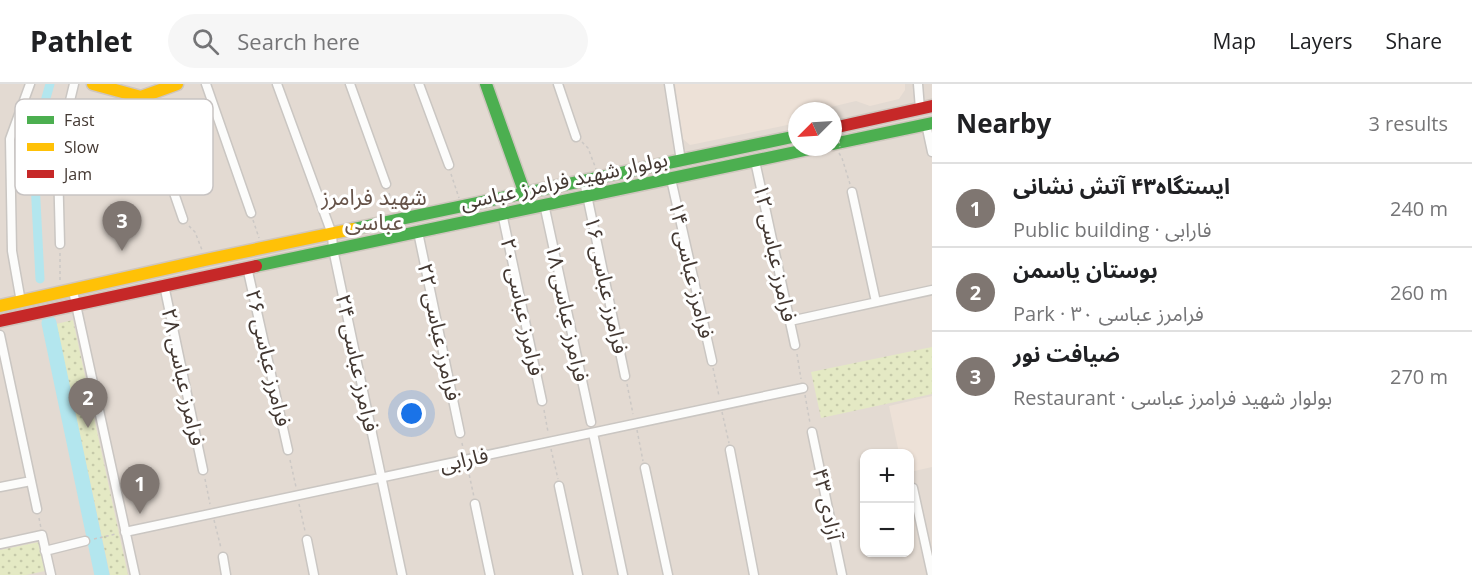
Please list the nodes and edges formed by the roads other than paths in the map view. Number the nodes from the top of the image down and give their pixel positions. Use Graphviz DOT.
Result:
graph roads {
  1 [pos="30,84"];
  2 [pos="74,84"];
  3 [pos="93,84"];
  4 [pos="177,84"];
  5 [pos="206,84"];
  6 [pos="277,84"];
  7 [pos="350,84"];
  8 [pos="419,84"];
  9 [pos="486,84"];
  10 [pos="558,84"];
  11 [pos="669,84"];
  12 [pos="918,84"];
  13 [pos="141,97"];
  14 [pos="25,99"];
  15 [pos="70,99"];
  16 [pos="211,99"];
  17 [pos="213,104"];
  18 [pos="926,108"];
  19 [pos="929,123"];
  20 [pos="15,125"];
  21 [pos="842,126"];
  22 [pos="576,137"];
  23 [pos="788,137"];
  24 [pos="842,145"];
  25 [pos="932,152"];
  26 [pos="788,154"];
  27 [pos="681,161"];
  28 [pos="755,161"];
  29 [pos="449,165"];
  30 [pos="671,179"];
  31 [pos="584,181"];
  32 [pos="386,184"];
  33 [pos="852,192"];
  34 [pos="525,194"];
  35 [pos="59,195"];
  36 [pos="175,195"];
  37 [pos="587,195"];
  38 [pos="544,204"];
  39 [pos="251,213"];
  40 [pos="502,213"];
  41 [pos="183,219"];
  42 [pos="418,232"];
  43 [pos="332,234"];
  44 [pos="60,244"];
  45 [pos="333,249"];
  46 [pos="247,267"];
  47 [pos="164,285"];
  48 [pos="932,290"];
  49 [pos="66,292"];
  50 [pos="21,302"];
  51 [pos="876,302"];
  52 [pos="76,304"];
  53 [pos="0,306"];
  54 [pos="0,321"];
  55 [pos="790,321"];
  56 [pos="0,335"];
  57 [pos="795,345"];
  58 [pos="712,362"];
  59 [pos="625,376"];
  60 [pos="803,388"];
  61 [pos="542,401"];
  62 [pos="591,422"];
  63 [pos="812,432"];
  64 [pos="460,433"];
  65 [pos="593,433"];
  66 [pos="288,450"];
  67 [pos="730,450"];
  68 [pos="645,468"];
  69 [pos="202,470"];
  70 [pos="381,477"];
  71 [pos="31,481"];
  72 [pos="559,486"];
  73 [pos="0,487"];
  74 [pos="914,493"];
  75 [pos="475,504"];
  76 [pos="37,509"];
  77 [pos="125,532"];
  78 [pos="307,540"];
  79 [pos="85,541"];
  80 [pos="0,544"];
  81 [pos="45,551"];
  82 [pos="223,557"];
  83 [pos="932,574"];
  84 [pos="49,575"];
  85 [pos="135,575"];
  86 [pos="226,575"];
  87 [pos="314,575"];
  88 [pos="402,575"];
  89 [pos="490,575"];
  90 [pos="578,575"];
  91 [pos="623,575"];
  92 [pos="668,575"];
  93 [pos="754,575"];
  94 [pos="842,575"];
  1 -- 14 [label="street"];
  2 -- 15 [label="street"];
  3 -- 13 [label="main road"];
  4 -- 13 [label="main road"];
  5 -- 16 [label="street"];
  6 -- 43 [label="street, فرامرز عباسی ۲۴"];
  7 -- 32 [label="street"];
  8 -- 29 [label="street"];
  9 -- 34 [label="main road"];
  10 -- 22 [label="street"];
  11 -- 27 [label="street"];
  12 -- 18 [label="street"];
  17 -- 39 [label="street"];
  18 -- 21 [label="main road"];
  19 -- 24 [label="main road"];
  19 -- 25 [label="street"];
  20 -- 50 [label="street"];
  23 -- 27 [label="main road, بولوار شهید فرامرز عباسی"];
  26 -- 28 [label="main road, بولوار شهید فرامرز عباسی"];
  27 -- 31 [label="main road, بولوار شهید فرامرز عباسی"];
  28 -- 30 [label="main road, بولوار شهید فرامرز عباسی"];
  28 -- 55 [label="street, فرامرز عباسی ۱۲"];
  30 -- 37 [label="main road, بولوار شهید فرامرز عباسی"];
  30 -- 58 [label="street, فرامرز عباسی ۱۴"];
  31 -- 34 [label="main road, بولوار شهید فرامرز عباسی"];
  31 -- 37 [label="street, فرامرز عباسی ۱۶"];
  33 -- 51 [label="street"];
  34 -- 43 [label="main road, بولوار شهید فرامرز عباسی"];
  35 -- 44 [label="street"];
  36 -- 41 [label="street"];
  37 -- 38 [label="main road, بولوار شهید فرامرز عباسی"];
  37 -- 59 [label="street, فرامرز عباسی ۱۶"];
  38 -- 40 [label="main road, بولوار شهید فرامرز عباسی"];
  38 -- 62 [label="street, فرامرز عباسی ۱۸"];
  40 -- 42 [label="main road, بولوار شهید فرامرز عباسی"];
  40 -- 61 [label="street, فرامرز عباسی ۲۰"];
  42 -- 45 [label="main road, بولوار شهید فرامرز عباسی"];
  42 -- 64 [label="street, فرامرز عباسی ۲۲"];
  43 -- 45 [label="street, فرامرز عباسی ۲۴"];
  43 -- 49 [label="main road, بولوار شهید فرامرز عباسی"];
  45 -- 46 [label="main road, بولوار شهید فرامرز عباسی"];
  45 -- 70 [label="street, فرامرز عباسی ۲۴"];
  46 -- 47 [label="main road, بولوار شهید فرامرز عباسی"];
  46 -- 66 [label="street, فرامرز عباسی ۲۶"];
  47 -- 52 [label="main road, بولوار شهید فرامرز عباسی"];
  47 -- 69 [label="street, فرامرز عباسی ۲۸"];
  48 -- 51 [label="street"];
  49 -- 50 [label="main road, بولوار شهید فرامرز عباسی"];
  49 -- 52 [label="street"];
  50 -- 53 [label="main road, بولوار شهید فرامرز عباسی"];
  51 -- 55 [label="street"];
  52 -- 54 [label="main road, بولوار شهید فرامرز عباسی"];
  52 -- 77 [label="street"];
  55 -- 57 [label="street, فرامرز عباسی ۱۲"];
  56 -- 71 [label="street"];
  60 -- 65 [label="street, فارابی"];
  63 -- 94 [label="street, ۴۳ آزادی"];
  65 -- 70 [label="street, فارابی"];
  65 -- 91 [label="street"];
  67 -- 93 [label="street"];
  68 -- 92 [label="street"];
  70 -- 77 [label="street, فارابی"];
  70 -- 88 [label="street, فرامرز عباسی ۲۴"];
  71 -- 73 [label="street"];
  71 -- 76 [label="street"];
  72 -- 90 [label="street"];
  74 -- 83 [label="street"];
  75 -- 89 [label="street"];
  77 -- 85 [label="street"];
  78 -- 87 [label="street"];
  79 -- 81 [label="street"];
  80 -- 81 [label="street"];
  81 -- 84 [label="street"];
  82 -- 86 [label="street"];
}
